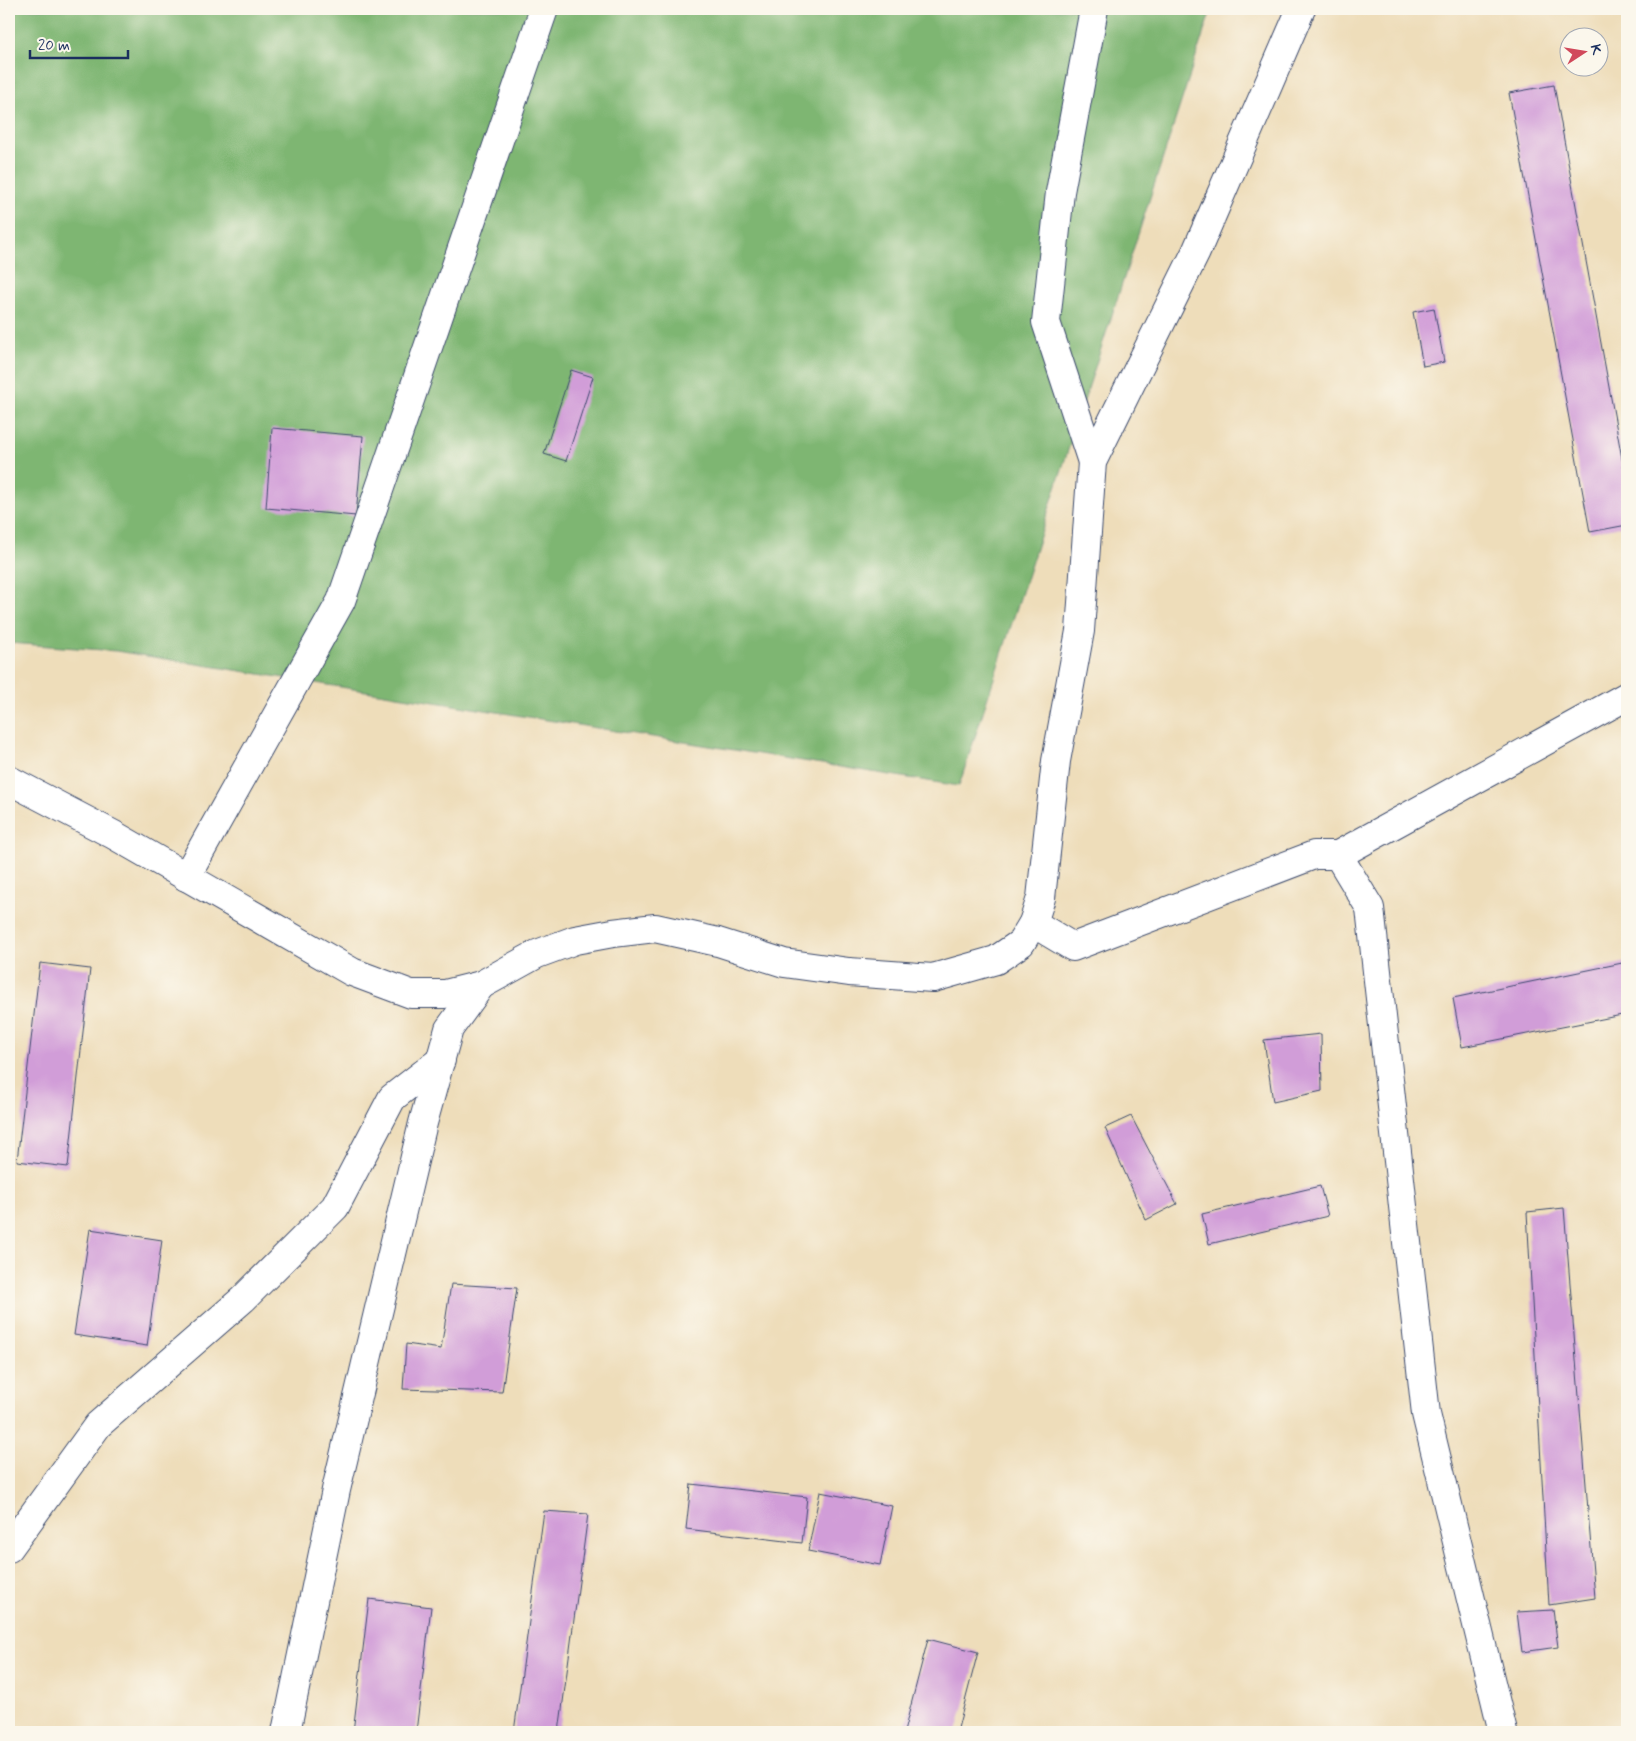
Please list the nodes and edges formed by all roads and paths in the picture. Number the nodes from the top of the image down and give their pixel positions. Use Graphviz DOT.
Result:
graph roads {
  1 [pos="544,9"];
  2 [pos="1094,9"];
  3 [pos="1301,9"];
  4 [pos="1092,462"];
  5 [pos="1627,696"];
  6 [pos="9,780"];
  7 [pos="1338,855"];
  8 [pos="186,877"];
  9 [pos="1033,923"];
  10 [pos="481,985"];
  11 [pos="441,1060"];
  12 [pos="9,1548"];
  13 [pos="286,1732"];
  14 [pos="1503,1732"];
  1 -- 8 [label="street"];
  2 -- 4 [label="street"];
  3 -- 4 [label="street"];
  4 -- 9 [label="street"];
  5 -- 7 [label="street"];
  6 -- 8 [label="street"];
  7 -- 9 [label="street"];
  7 -- 14 [label="street"];
  8 -- 10 [label="street"];
  9 -- 10 [label="street"];
  10 -- 11 [label="street"];
  11 -- 12 [label="street"];
  11 -- 13 [label="street"];
}
